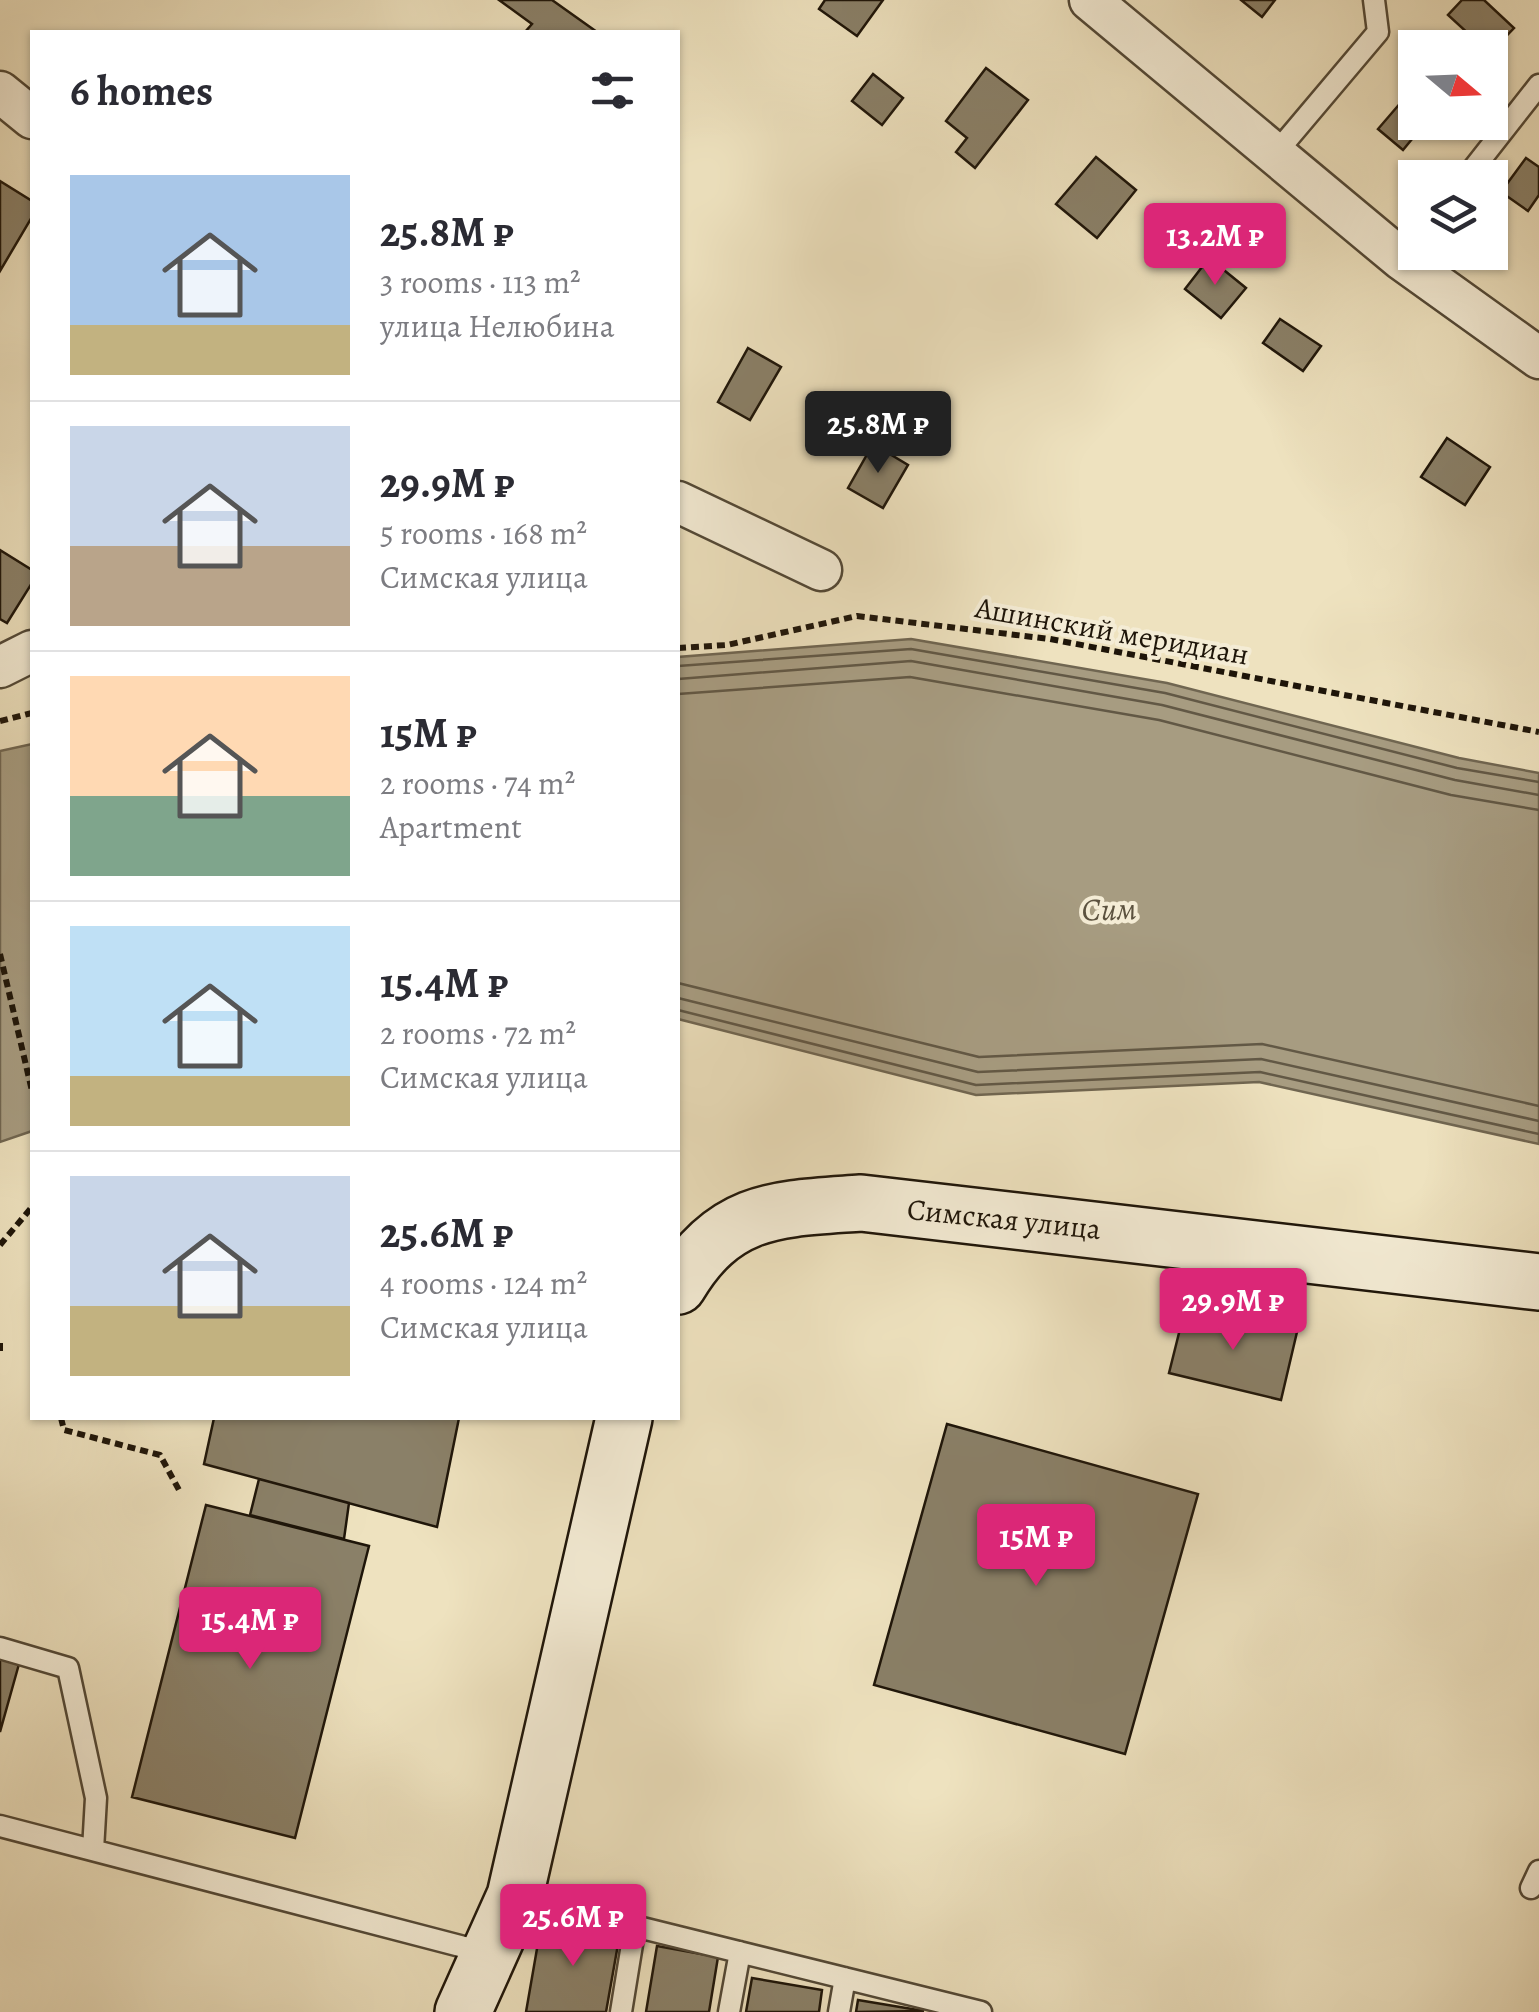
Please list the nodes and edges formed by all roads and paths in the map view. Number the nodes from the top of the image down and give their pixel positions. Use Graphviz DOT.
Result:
graph roads {
  1 [pos="1090,0"];
  2 [pos="1374,0"];
  3 [pos="1539,85"];
  4 [pos="0,92"];
  5 [pos="30,116"];
  6 [pos="1275,154"];
  7 [pos="1480,160"];
  8 [pos="1398,243"];
  9 [pos="1432,270"];
  10 [pos="1539,358"];
  11 [pos="680,503"];
  12 [pos="821,570"];
  13 [pos="680,648"];
  14 [pos="30,652"];
  15 [pos="0,666"];
  16 [pos="30,714"];
  17 [pos="0,722"];
  18 [pos="1539,732"];
  19 [pos="0,954"];
  20 [pos="30,1082"];
  21 [pos="30,1209"];
  22 [pos="0,1245"];
  23 [pos="1539,1282"];
  24 [pos="680,1284"];
  25 [pos="0,1344"];
  26 [pos="0,1354"];
  27 [pos="62,1420"];
  28 [pos="624,1420"];
  29 [pos="180,1490"];
  30 [pos="0,1648"];
  31 [pos="0,1826"];
  32 [pos="93,1850"];
  33 [pos="515,1896"];
  34 [pos="636,1926"];
  35 [pos="740,1952"];
  36 [pos="489,1953"];
  37 [pos="845,1978"];
  38 [pos="942,2007"];
  39 [pos="463,2012"];
  40 [pos="621,2012"];
  41 [pos="729,2012"];
  42 [pos="839,2012"];
  43 [pos="981,2012"];
  1 -- 6 [label="street"];
  2 -- 6 [label="lane"];
  3 -- 7 [label="lane"];
  4 -- 5 [label="street"];
  6 -- 8 [label="street"];
  9 -- 10 [label="street"];
  11 -- 12 [label="street"];
  13 -- 18 [label="path, Ашинский меридиан"];
  14 -- 15 [label="street"];
  16 -- 17 [label="path"];
  19 -- 20 [label="path"];
  21 -- 22 [label="path"];
  23 -- 24 [label="main road, Симская улица"];
  25 -- 26 [label="path"];
  27 -- 29 [label="path"];
  28 -- 33 [label="main road"];
  30 -- 32 [label="lane"];
  31 -- 32 [label="lane"];
  32 -- 36 [label="lane"];
  33 -- 34 [label="lane"];
  33 -- 36 [label="main road"];
  34 -- 35 [label="lane"];
  34 -- 40 [label="lane"];
  35 -- 37 [label="lane"];
  35 -- 41 [label="lane"];
  36 -- 39 [label="main road"];
  37 -- 38 [label="lane"];
  37 -- 42 [label="lane"];
  38 -- 43 [label="lane"];
}
